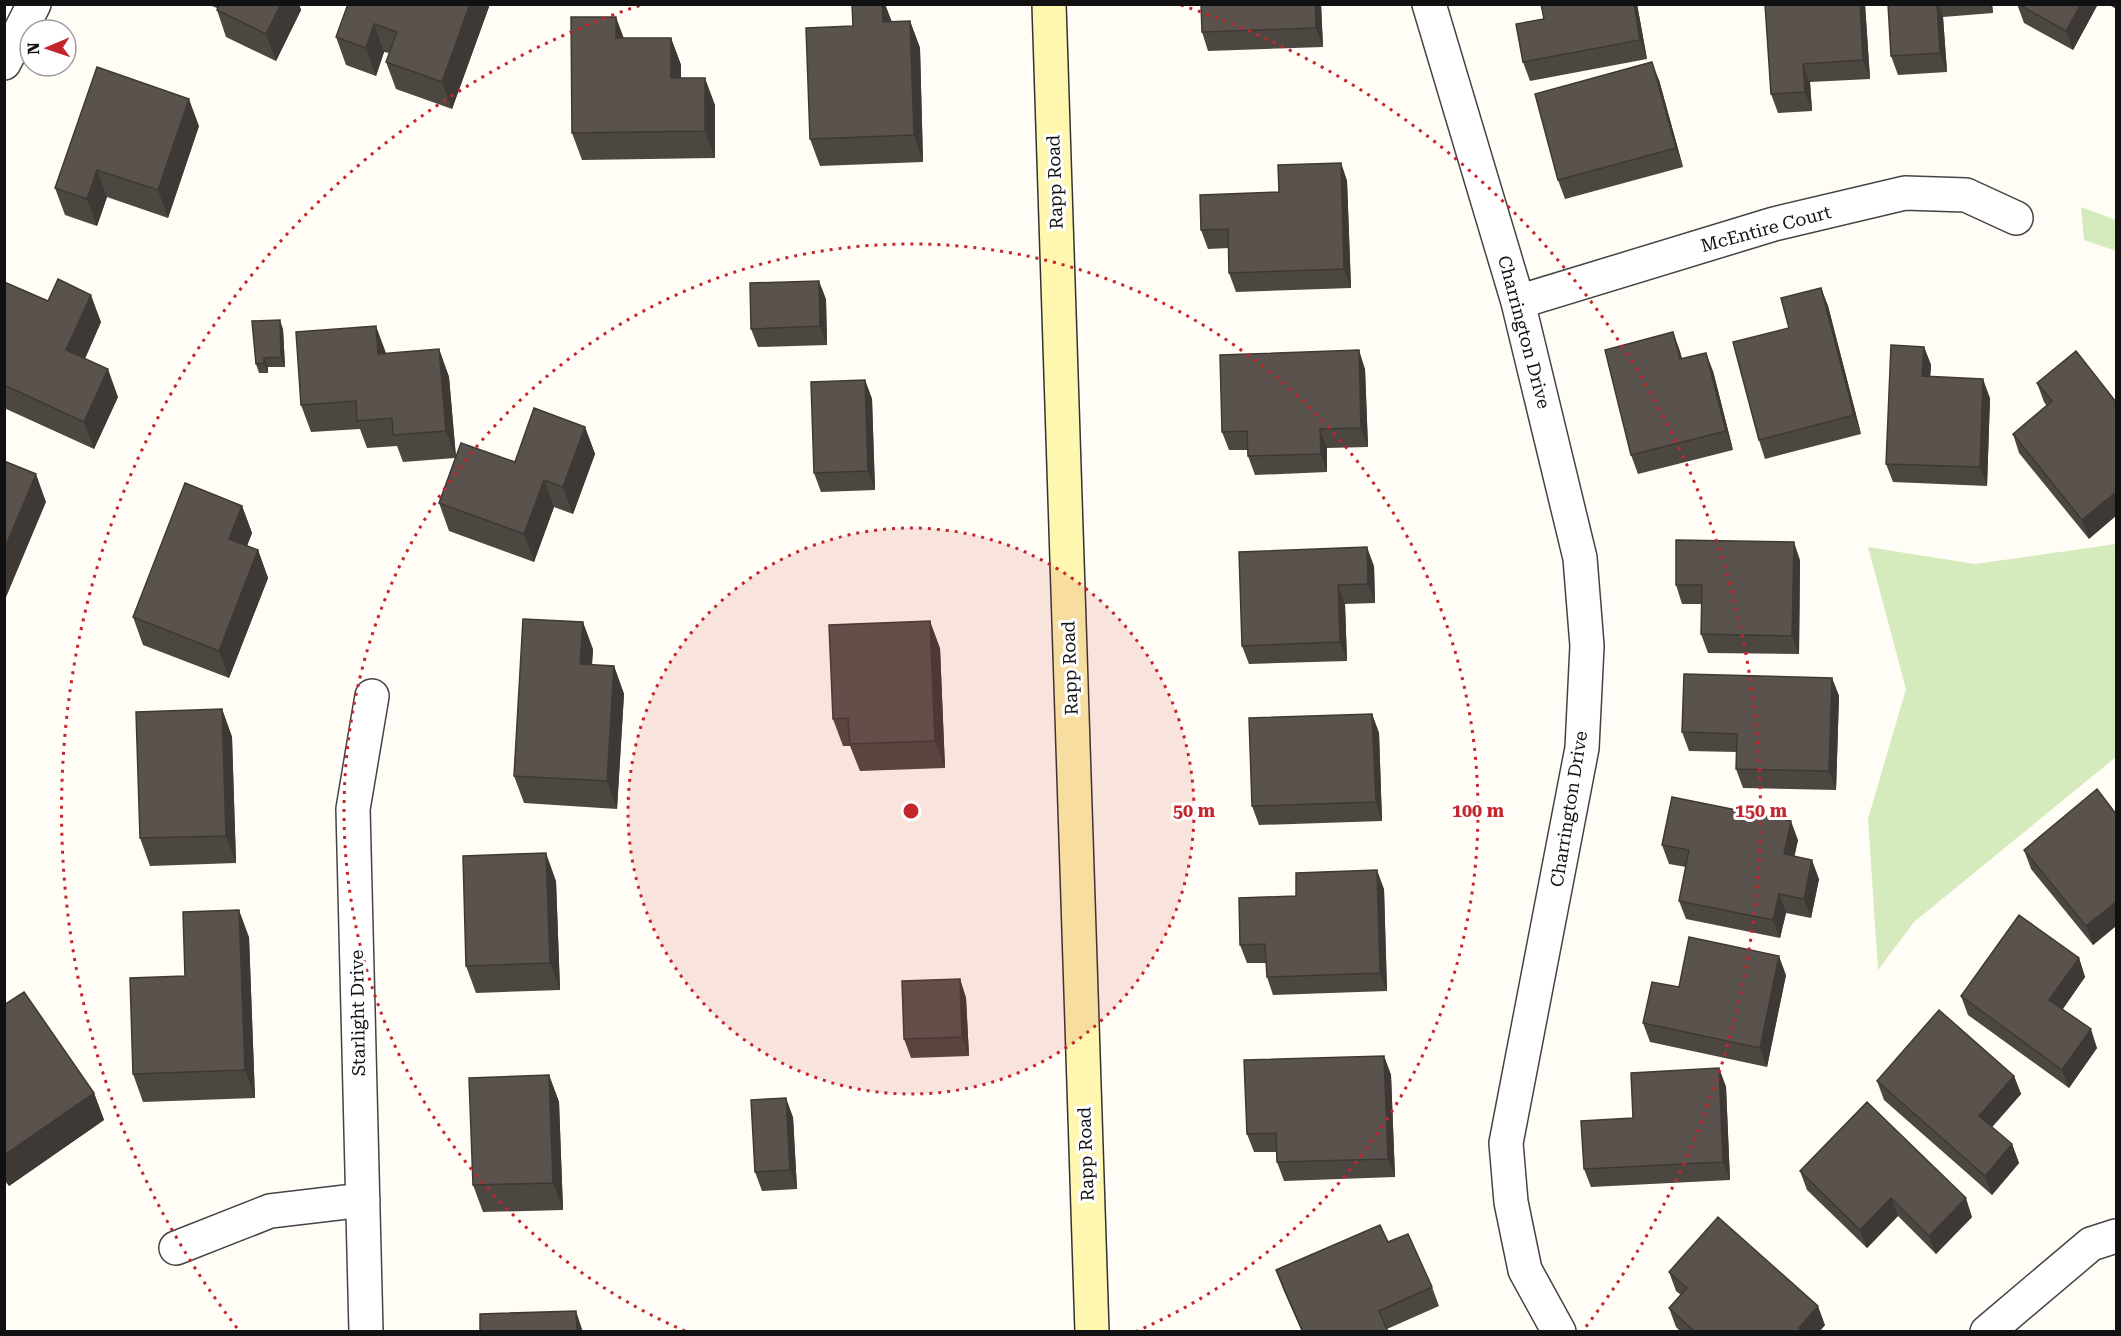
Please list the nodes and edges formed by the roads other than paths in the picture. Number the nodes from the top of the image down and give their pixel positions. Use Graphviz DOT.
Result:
graph roads {
  1 [pos="34,4"];
  2 [pos="1049,4"];
  3 [pos="1429,4"];
  4 [pos="4,63"];
  5 [pos="2016,218"];
  6 [pos="1518,302"];
  7 [pos="372,696"];
  8 [pos="363,1200"];
  9 [pos="2116,1236"];
  10 [pos="176,1248"];
  11 [pos="366,1332"];
  12 [pos="1092,1332"];
  13 [pos="1559,1332"];
  14 [pos="1987,1332"];
  1 -- 4 [label="street"];
  2 -- 12 [label="street, Rapp Road"];
  3 -- 6 [label="street, Charrington Drive"];
  5 -- 6 [label="street, McEntire Court"];
  6 -- 13 [label="street, Charrington Drive"];
  7 -- 8 [label="street, Starlight Drive"];
  8 -- 10 [label="street"];
  8 -- 11 [label="street, Starlight Drive"];
  9 -- 14 [label="street"];
}
